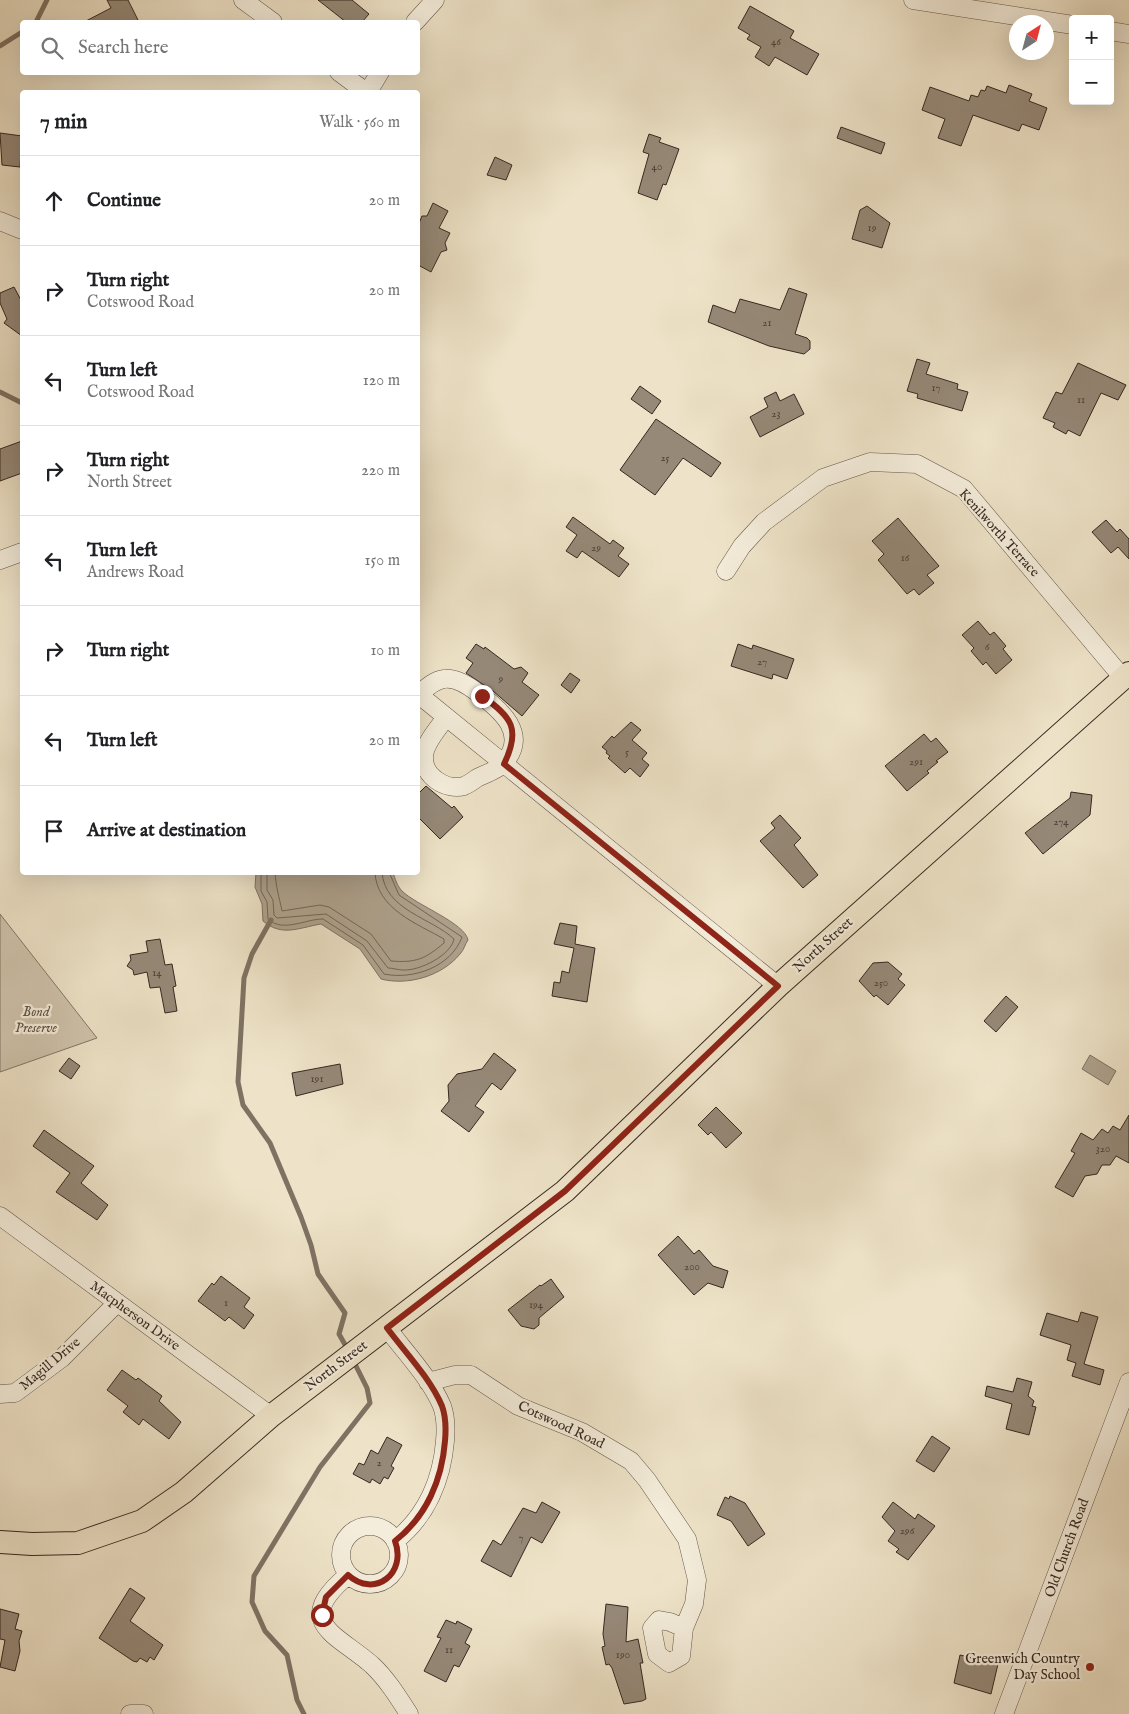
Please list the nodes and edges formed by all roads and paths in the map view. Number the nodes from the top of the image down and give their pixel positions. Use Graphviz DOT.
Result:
graph roads {
  1 [pos="243,0"];
  2 [pos="434,0"];
  3 [pos="913,0"];
  4 [pos="270,20"];
  5 [pos="416,20"];
  6 [pos="1069,25"];
  7 [pos="1114,32"];
  8 [pos="1129,34"];
  9 [pos="343,75"];
  10 [pos="378,75"];
  11 [pos="364,90"];
  12 [pos="368,90"];
  13 [pos="0,221"];
  14 [pos="20,229"];
  15 [pos="20,553"];
  16 [pos="0,560"];
  17 [pos="726,571"];
  18 [pos="1126,675"];
  19 [pos="420,693"];
  20 [pos="420,696"];
  21 [pos="446,717"];
  22 [pos="504,764"];
  23 [pos="422,765"];
  24 [pos="778,986"];
  25 [pos="0,1216"];
  26 [pos="117,1303"];
  27 [pos="387,1328"];
  28 [pos="428,1382"];
  29 [pos="1129,1382"];
  30 [pos="0,1394"];
  31 [pos="270,1416"];
  32 [pos="395,1541"];
  33 [pos="0,1542"];
  34 [pos="348,1575"];
  35 [pos="684,1628"];
  36 [pos="130,1714"];
  37 [pos="144,1714"];
  38 [pos="409,1714"];
  39 [pos="1004,1714"];
  1 -- 4 [label="street"];
  2 -- 5 [label="street"];
  3 -- 6 [label="street"];
  7 -- 8 [label="street"];
  9 -- 11 [label="street"];
  10 -- 12 [label="street"];
  13 -- 14 [label="street"];
  15 -- 16 [label="street"];
  17 -- 18 [label="street, Kenilworth Terrace"];
  18 -- 24 [label="main road, North Street"];
  19 -- 22 [label="street"];
  20 -- 21 [label="street"];
  21 -- 22 [label="street"];
  21 -- 23 [label="street"];
  22 -- 23 [label="street"];
  22 -- 24 [label="street"];
  24 -- 27 [label="main road, North Street"];
  25 -- 26 [label="street, Macpherson Drive"];
  26 -- 30 [label="street, Magill Drive"];
  26 -- 31 [label="street, Macpherson Drive"];
  27 -- 28 [label="street"];
  27 -- 31 [label="main road, North Street"];
  28 -- 32 [label="street"];
  28 -- 35 [label="street, Cotswood Road"];
  29 -- 39 [label="street, Old Church Road"];
  31 -- 33 [label="main road, North Street"];
  32 -- 34 [label="street"];
  32 -- 34 [label="street"];
  34 -- 38 [label="street"];
  36 -- 37 [label="street"];
}
